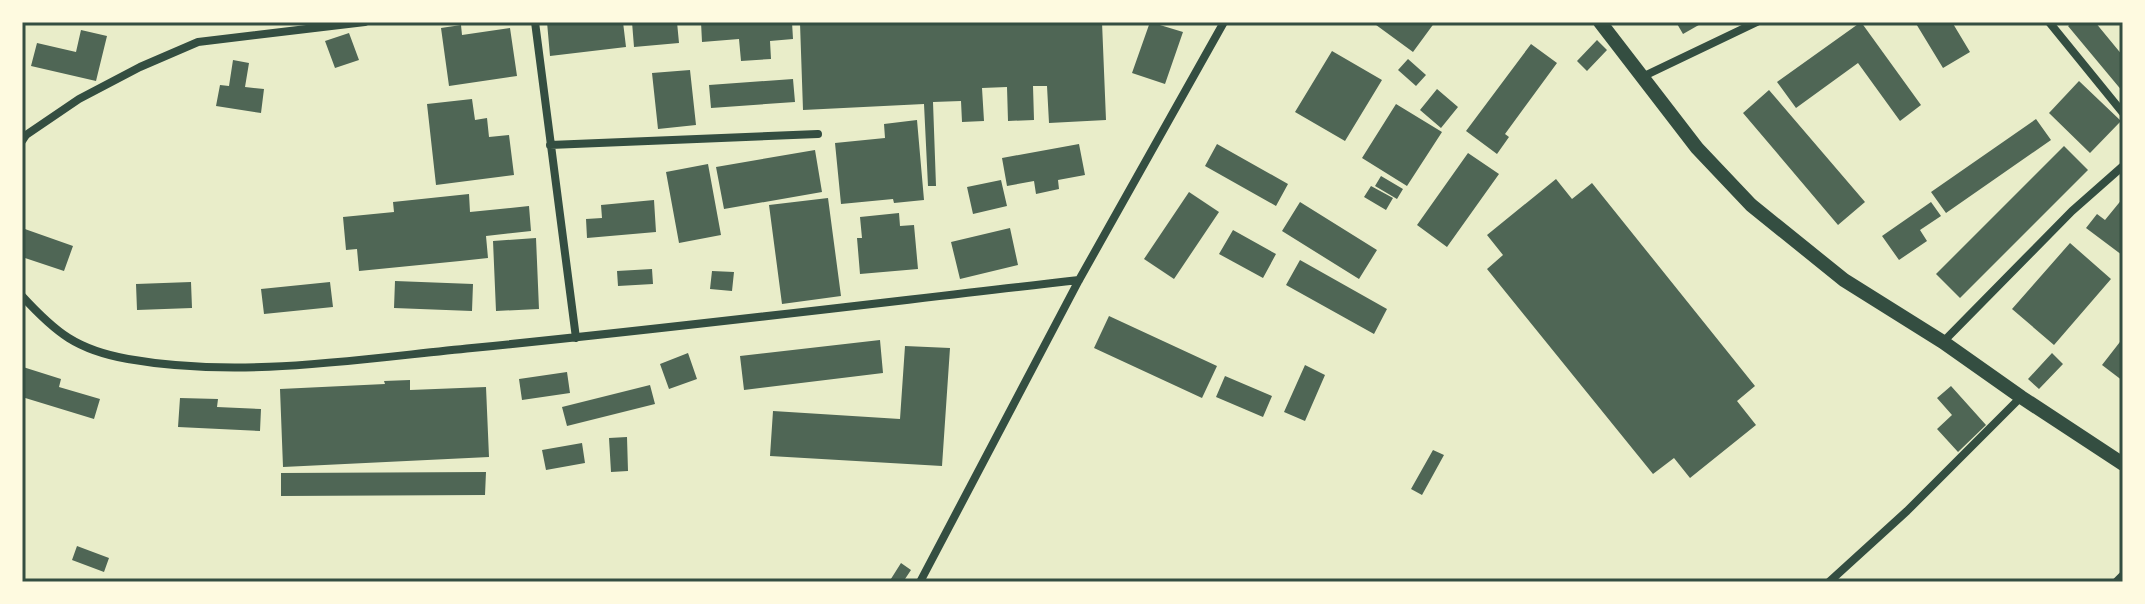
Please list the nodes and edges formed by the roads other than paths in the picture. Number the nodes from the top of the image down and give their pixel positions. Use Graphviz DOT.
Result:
graph roads {
  1 [pos="294,22"];
  2 [pos="365,22"];
  3 [pos="535,22"];
  4 [pos="1224,22"];
  5 [pos="1600,22"];
  6 [pos="1757,22"];
  7 [pos="2049,22"];
  8 [pos="287,31"];
  9 [pos="1641,77"];
  10 [pos="2123,113"];
  11 [pos="818,134"];
  12 [pos="22,141"];
  13 [pos="550,145"];
  14 [pos="2123,166"];
  15 [pos="1079,280"];
  16 [pos="22,296"];
  17 [pos="576,338"];
  18 [pos="1943,342"];
  19 [pos="2021,397"];
  20 [pos="2123,464"];
  21 [pos="2123,575"];
  22 [pos="920,582"];
  23 [pos="1829,582"];
  24 [pos="2116,582"];
  1 -- 8 [label="street"];
  2 -- 8 [label="street"];
  3 -- 13 [label="street"];
  4 -- 15 [label="street"];
  5 -- 9 [label="street"];
  6 -- 9 [label="street"];
  7 -- 10 [label="street"];
  8 -- 12 [label="street"];
  9 -- 18 [label="street"];
  11 -- 13 [label="street"];
  13 -- 17 [label="street"];
  14 -- 18 [label="street"];
  15 -- 17 [label="street"];
  15 -- 22 [label="street"];
  16 -- 17 [label="street"];
  18 -- 19 [label="street"];
  19 -- 20 [label="street"];
  19 -- 23 [label="street"];
  21 -- 24 [label="street"];
}
